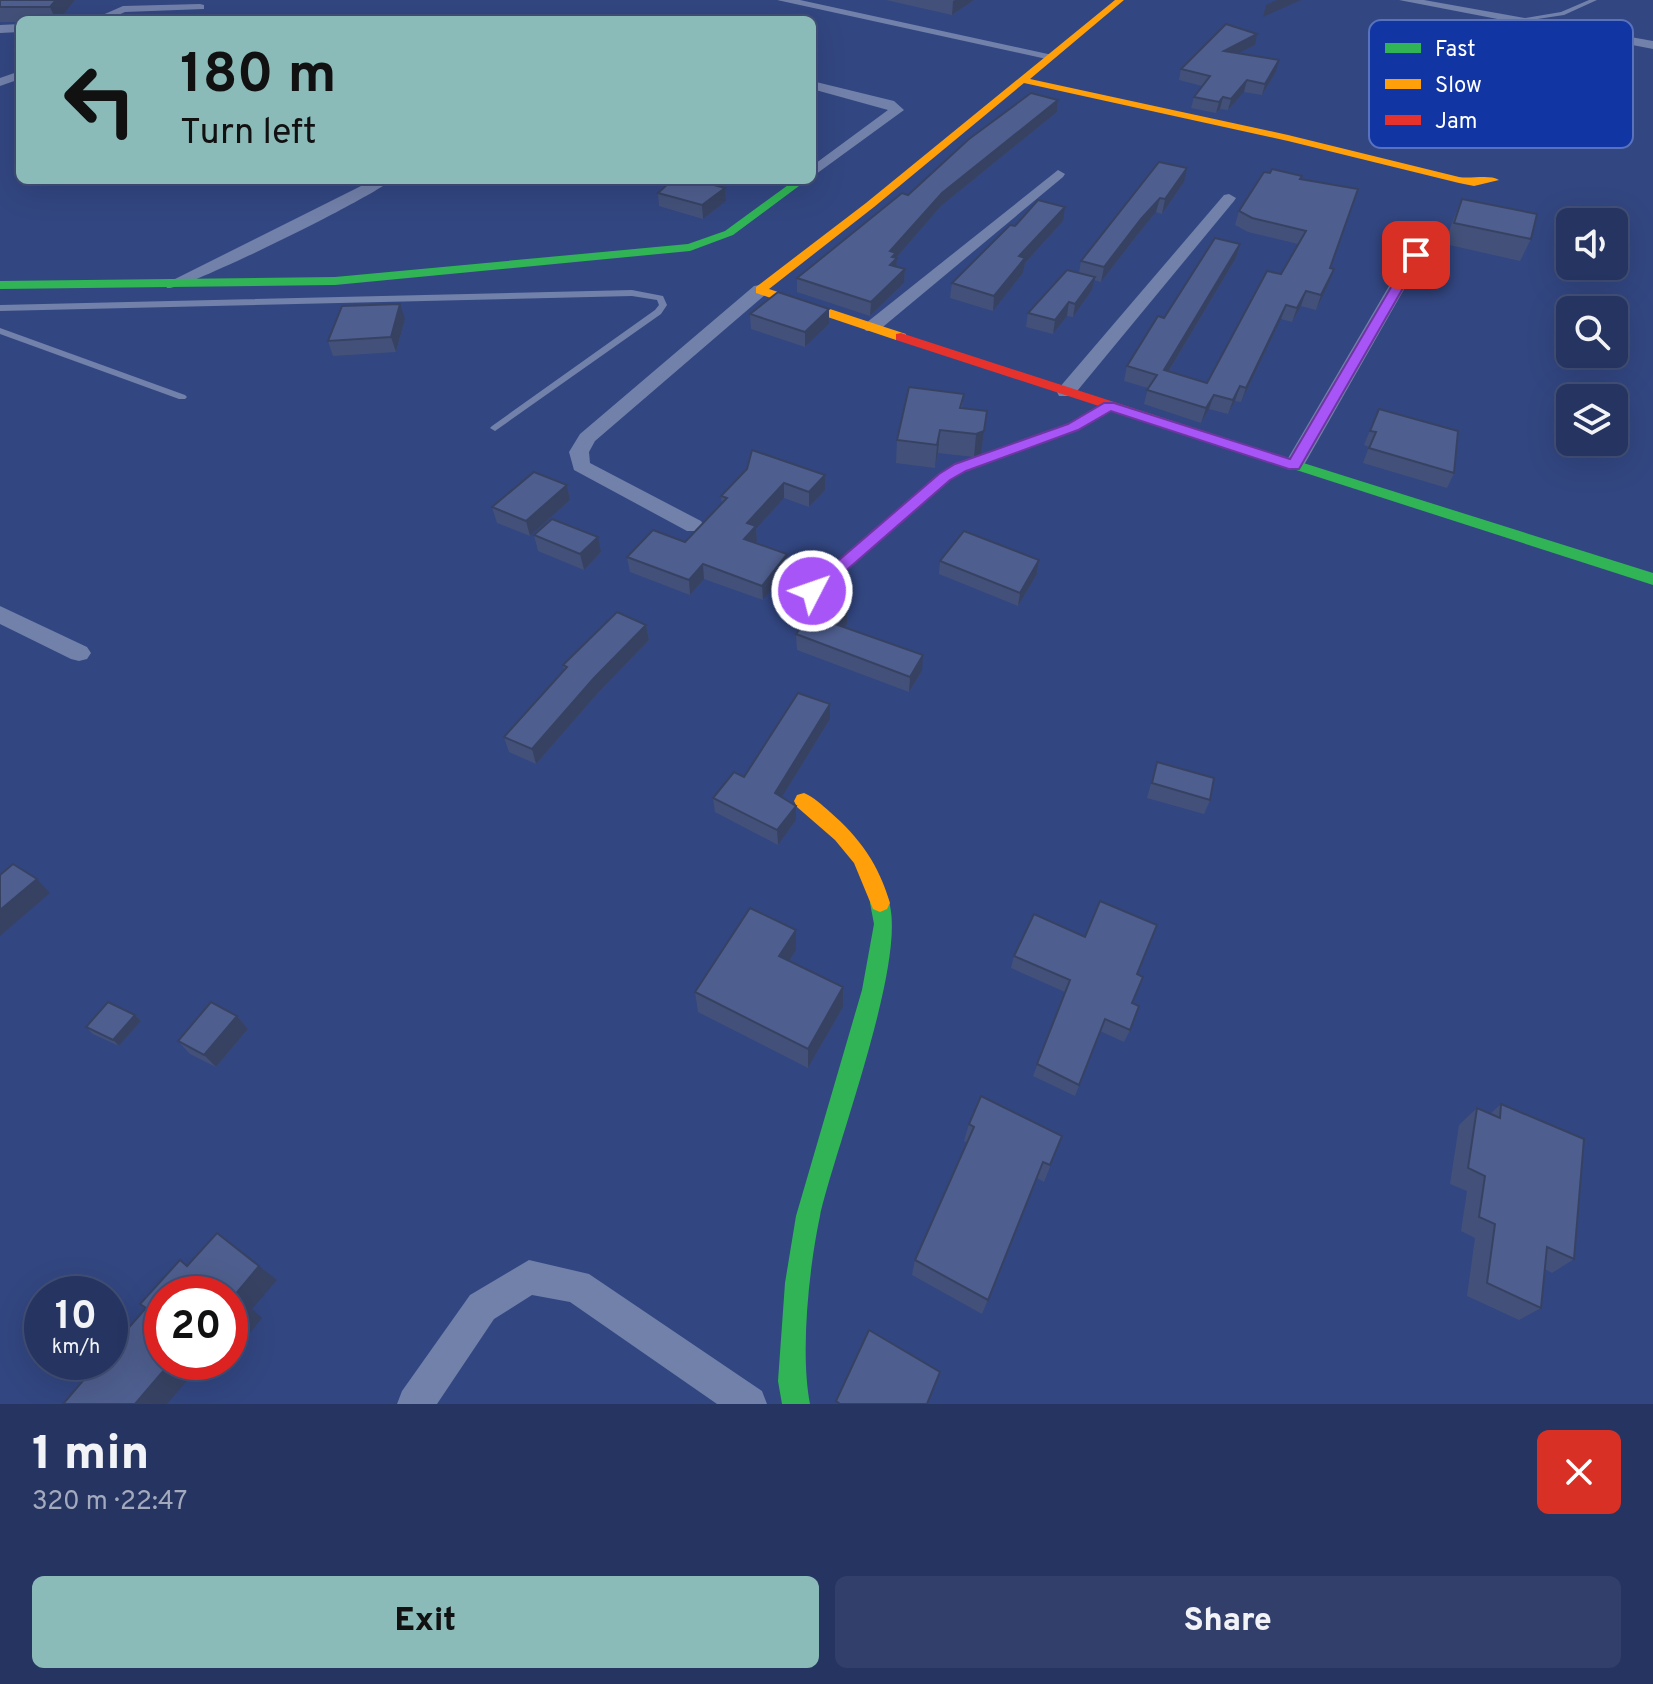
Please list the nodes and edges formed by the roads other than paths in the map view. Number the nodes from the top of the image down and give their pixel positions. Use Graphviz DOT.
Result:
graph roads {
  1 [pos="783,0"];
  2 [pos="1120,0"];
  3 [pos="1405,0"];
  4 [pos="1594,0"];
  5 [pos="104,16"];
  6 [pos="177,16"];
  7 [pos="1517,20"];
  8 [pos="1633,41"];
  9 [pos="1653,45"];
  10 [pos="1051,56"];
  11 [pos="1022,80"];
  12 [pos="816,86"];
  13 [pos="816,170"];
  14 [pos="1058,174"];
  15 [pos="1494,180"];
  16 [pos="376,184"];
  17 [pos="796,184"];
  18 [pos="1229,198"];
  19 [pos="1431,228"];
  20 [pos="173,284"];
  21 [pos="0,285"];
  22 [pos="760,290"];
  23 [pos="0,308"];
  24 [pos="872,327"];
  25 [pos="0,331"];
  26 [pos="1066,392"];
  27 [pos="182,397"];
  28 [pos="1109,406"];
  29 [pos="495,428"];
  30 [pos="1294,465"];
  31 [pos="694,526"];
  32 [pos="1653,579"];
  33 [pos="812,591"];
  34 [pos="0,614"];
  35 [pos="79,653"];
  36 [pos="804,801"];
  37 [pos="415,1404"];
  38 [pos="749,1404"];
  39 [pos="796,1404"];
  1 -- 10 [label="street"];
  2 -- 10 [label="street"];
  3 -- 7 [label="street"];
  4 -- 7 [label="lane"];
  5 -- 6 [label="street"];
  8 -- 9 [label="street"];
  10 -- 11 [label="street"];
  11 -- 15 [label="street"];
  11 -- 22 [label="street"];
  12 -- 13 [label="street"];
  14 -- 24 [label="street"];
  16 -- 20 [label="street"];
  17 -- 20 [label="street"];
  18 -- 26 [label="street"];
  19 -- 30 [label="street"];
  20 -- 21 [label="street"];
  22 -- 24 [label="street"];
  22 -- 31 [label="street"];
  23 -- 29 [label="lane"];
  24 -- 26 [label="street"];
  25 -- 27 [label="lane"];
  26 -- 28 [label="street"];
  28 -- 30 [label="street"];
  28 -- 33 [label="lane"];
  30 -- 32 [label="street"];
  34 -- 35 [label="street"];
  36 -- 39 [label="street"];
  37 -- 38 [label="street"];
}
